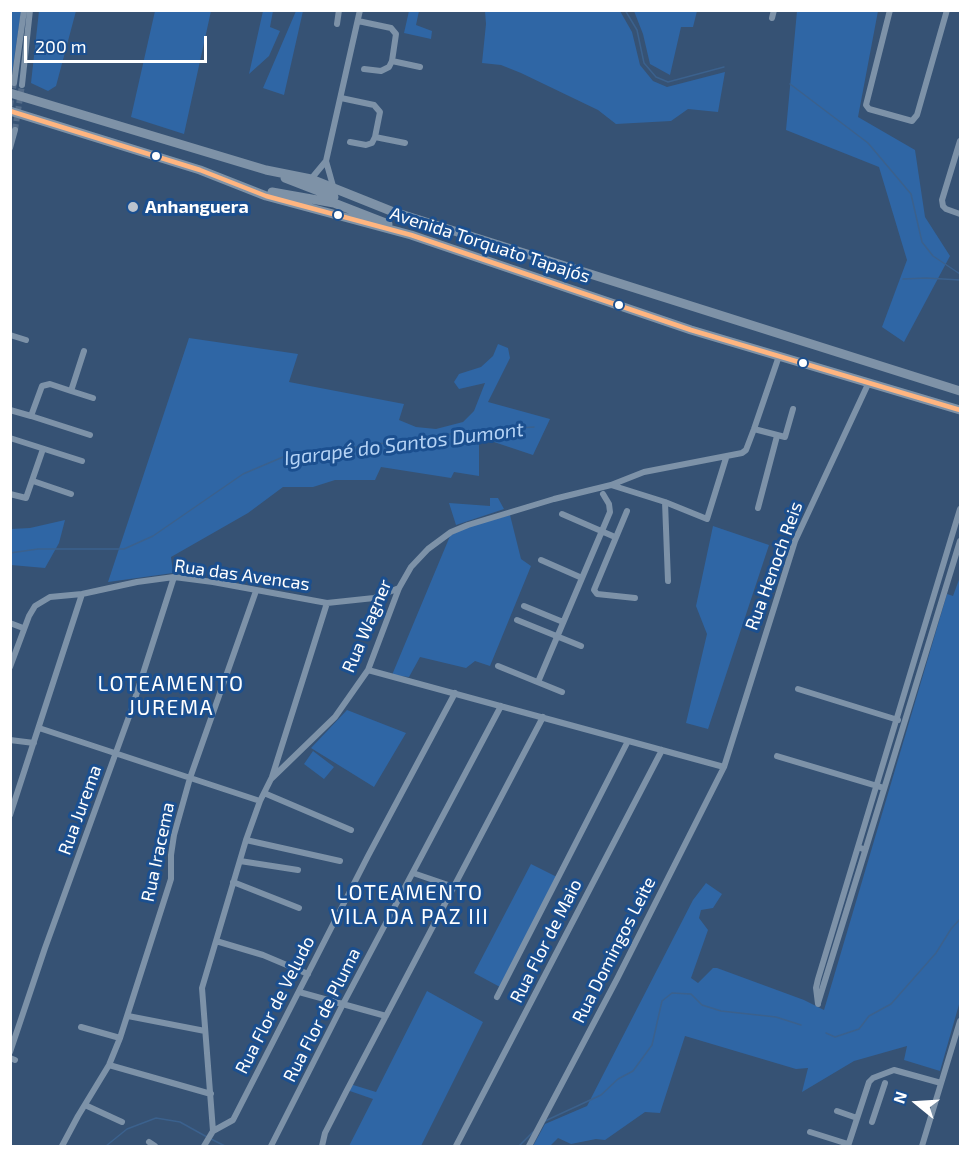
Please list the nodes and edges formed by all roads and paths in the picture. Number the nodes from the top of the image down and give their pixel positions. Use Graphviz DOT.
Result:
graph roads {
  1 [pos="24,10"];
  2 [pos="30,10"];
  3 [pos="339,10"];
  4 [pos="360,10"];
  5 [pos="774,10"];
  6 [pos="890,10"];
  7 [pos="947,10"];
  8 [pos="772,18"];
  9 [pos="358,21"];
  10 [pos="337,24"];
  11 [pos="392,62"];
  12 [pos="420,67"];
  13 [pos="364,69"];
  14 [pos="14,82"];
  15 [pos="22,85"];
  16 [pos="10,93"];
  17 [pos="341,98"];
  18 [pos="10,111"];
  19 [pos="15,130"];
  20 [pos="375,136"];
  21 [pos="960,141"];
  22 [pos="350,142"];
  23 [pos="405,143"];
  24 [pos="10,148"];
  25 [pos="326,161"];
  26 [pos="266,170"];
  27 [pos="311,179"];
  28 [pos="333,186"];
  29 [pos="391,211"];
  30 [pos="960,214"];
  31 [pos="10,335"];
  32 [pos="26,340"];
  33 [pos="84,351"];
  34 [pos="779,356"];
  35 [pos="869,382"];
  36 [pos="71,391"];
  37 [pos="960,391"];
  38 [pos="93,398"];
  39 [pos="793,409"];
  40 [pos="10,410"];
  41 [pos="960,410"];
  42 [pos="32,417"];
  43 [pos="754,429"];
  44 [pos="90,435"];
  45 [pos="777,436"];
  46 [pos="10,438"];
  47 [pos="43,449"];
  48 [pos="726,458"];
  49 [pos="82,461"];
  50 [pos="33,481"];
  51 [pos="611,485"];
  52 [pos="10,494"];
  53 [pos="70,494"];
  54 [pos="603,494"];
  55 [pos="665,502"];
  56 [pos="758,508"];
  57 [pos="960,508"];
  58 [pos="627,511"];
  59 [pos="562,514"];
  60 [pos="602,531"];
  61 [pos="615,537"];
  62 [pos="960,541"];
  63 [pos="947,554"];
  64 [pos="956,556"];
  65 [pos="540,560"];
  66 [pos="174,577"];
  67 [pos="582,578"];
  68 [pos="668,581"];
  69 [pos="399,588"];
  70 [pos="256,591"];
  71 [pos="82,594"];
  72 [pos="635,598"];
  73 [pos="327,603"];
  74 [pos="524,606"];
  75 [pos="517,620"];
  76 [pos="563,622"];
  77 [pos="10,623"];
  78 [pos="926,625"];
  79 [pos="23,628"];
  80 [pos="934,628"];
  81 [pos="557,636"];
  82 [pos="581,646"];
  83 [pos="498,666"];
  84 [pos="10,667"];
  85 [pos="368,670"];
  86 [pos="538,682"];
  87 [pos="798,689"];
  88 [pos="562,692"];
  89 [pos="455,693"];
  90 [pos="501,706"];
  91 [pos="543,717"];
  92 [pos="897,719"];
  93 [pos="904,722"];
  94 [pos="39,728"];
  95 [pos="10,740"];
  96 [pos="628,741"];
  97 [pos="34,743"];
  98 [pos="662,750"];
  99 [pos="116,752"];
  100 [pos="777,756"];
  101 [pos="724,767"];
  102 [pos="190,778"];
  103 [pos="271,779"];
  104 [pos="881,787"];
  105 [pos="264,793"];
  106 [pos="260,801"];
  107 [pos="10,815"];
  108 [pos="351,830"];
  109 [pos="246,840"];
  110 [pos="240,861"];
  111 [pos="340,861"];
  112 [pos="298,870"];
  113 [pos="413,873"];
  114 [pos="233,882"];
  115 [pos="454,887"];
  116 [pos="299,908"];
  117 [pos="216,941"];
  118 [pos="308,974"];
  119 [pos="299,992"];
  120 [pos="497,997"];
  121 [pos="343,1004"];
  122 [pos="818,1004"];
  123 [pos="128,1016"];
  124 [pos="386,1016"];
  125 [pos="960,1022"];
  126 [pos="81,1027"];
  127 [pos="205,1031"];
  128 [pos="120,1038"];
  129 [pos="10,1052"];
  130 [pos="109,1065"];
  131 [pos="885,1083"];
  132 [pos="941,1083"];
  133 [pos="867,1089"];
  134 [pos="211,1094"];
  135 [pos="881,1094"];
  136 [pos="85,1105"];
  137 [pos="837,1111"];
  138 [pos="857,1118"];
  139 [pos="122,1122"];
  140 [pos="872,1122"];
  141 [pos="810,1132"];
  142 [pos="212,1133"];
  143 [pos="149,1142"];
  144 [pos="205,1145"];
  145 [pos="848,1145"];
  146 [pos="62,1146"];
  147 [pos="155,1146"];
  148 [pos="271,1146"];
  149 [pos="322,1146"];
  150 [pos="456,1146"];
  151 [pos="529,1146"];
  152 [pos="922,1146"];
  1 -- 14 [label="street"];
  2 -- 15 [label="street"];
  3 -- 10 [label="street"];
  4 -- 9 [label="street"];
  5 -- 8 [label="street"];
  6 -- 7 [label="street"];
  9 -- 11 [label="street"];
  9 -- 17 [label="street"];
  11 -- 12 [label="street"];
  11 -- 13 [label="street"];
  16 -- 26 [label="highway, Avenida Torquato Tapajós"];
  17 -- 20 [label="street"];
  17 -- 25 [label="street"];
  18 -- 34 [label="highway, Avenida Torquato Tapajós"];
  19 -- 24 [label="street"];
  20 -- 22 [label="street"];
  20 -- 23 [label="street"];
  21 -- 30 [label="street"];
  25 -- 27 [label="street"];
  25 -- 28 [label="street"];
  26 -- 27 [label="highway, Avenida Torquato Tapajós"];
  26 -- 29 [label="highway"];
  27 -- 28 [label="highway, Avenida Torquato Tapajós"];
  28 -- 29 [label="highway, Avenida Torquato Tapajós"];
  29 -- 37 [label="highway, Avenida Torquato Tapajós"];
  31 -- 32 [label="street"];
  33 -- 36 [label="street"];
  34 -- 35 [label="highway, Avenida Torquato Tapajós"];
  34 -- 43 [label="street, Rua Wagner"];
  35 -- 41 [label="highway, Avenida Torquato Tapajós"];
  35 -- 101 [label="street, Rua Henoch Reis"];
  36 -- 38 [label="street"];
  36 -- 42 [label="street"];
  39 -- 45 [label="street"];
  40 -- 42 [label="street"];
  42 -- 44 [label="street"];
  43 -- 45 [label="street"];
  43 -- 48 [label="street, Rua Wagner"];
  45 -- 56 [label="street"];
  46 -- 47 [label="street"];
  47 -- 49 [label="street"];
  47 -- 50 [label="street"];
  48 -- 51 [label="street, Rua Wagner"];
  48 -- 55 [label="street"];
  50 -- 52 [label="street"];
  50 -- 53 [label="street"];
  51 -- 55 [label="street"];
  51 -- 69 [label="street, Rua Wagner"];
  54 -- 60 [label="street"];
  55 -- 68 [label="street"];
  57 -- 63 [label="street"];
  58 -- 61 [label="street"];
  59 -- 60 [label="street"];
  60 -- 61 [label="street"];
  60 -- 67 [label="street"];
  61 -- 72 [label="street"];
  62 -- 64 [label="street"];
  63 -- 64 [label="street"];
  63 -- 78 [label="street"];
  64 -- 80 [label="street"];
  65 -- 67 [label="street"];
  66 -- 70 [label="street, Rua das Avencas"];
  66 -- 71 [label="street, Rua das Avencas"];
  66 -- 99 [label="street, Rua Jurema"];
  67 -- 76 [label="street"];
  69 -- 73 [label="street, Rua das Avencas"];
  69 -- 85 [label="street, Rua Wagner"];
  70 -- 73 [label="street, Rua das Avencas"];
  70 -- 102 [label="street, Rua Iracema"];
  71 -- 79 [label="street, Rua das Avencas"];
  71 -- 94 [label="street"];
  73 -- 103 [label="street"];
  74 -- 76 [label="street"];
  75 -- 81 [label="street"];
  76 -- 81 [label="street"];
  77 -- 79 [label="street"];
  78 -- 80 [label="street"];
  78 -- 92 [label="street"];
  79 -- 84 [label="street, Rua das Avencas"];
  80 -- 93 [label="street"];
  81 -- 82 [label="street"];
  81 -- 86 [label="street"];
  83 -- 86 [label="street"];
  85 -- 89 [label="street"];
  85 -- 103 [label="street, Rua Wagner"];
  86 -- 88 [label="street"];
  87 -- 92 [label="street"];
  89 -- 90 [label="street"];
  89 -- 118 [label="street, Rua Flor de Veludo"];
  90 -- 91 [label="street"];
  90 -- 113 [label="street, Rua Flor de Pluma"];
  91 -- 96 [label="street"];
  91 -- 115 [label="street"];
  92 -- 93 [label="street"];
  92 -- 104 [label="street"];
  93 -- 104 [label="street"];
  94 -- 97 [label="street"];
  94 -- 99 [label="street"];
  95 -- 97 [label="street"];
  96 -- 98 [label="street"];
  96 -- 120 [label="street"];
  97 -- 107 [label="street"];
  98 -- 101 [label="street"];
  98 -- 150 [label="street, Rua Flor de Maio"];
  99 -- 102 [label="street"];
  99 -- 129 [label="street, Rua Jurema"];
  100 -- 104 [label="street"];
  101 -- 151 [label="street, Rua Domingos Leite"];
  102 -- 106 [label="street"];
  102 -- 123 [label="street, Rua Iracema"];
  103 -- 105 [label="street, Rua Wagner"];
  104 -- 122 [label="street"];
  105 -- 106 [label="street, Rua Wagner"];
  105 -- 108 [label="street"];
  106 -- 109 [label="street, Rua Wagner"];
  109 -- 110 [label="street, Rua Wagner"];
  109 -- 111 [label="street"];
  110 -- 112 [label="street"];
  110 -- 114 [label="street, Rua Wagner"];
  113 -- 115 [label="street"];
  113 -- 121 [label="street, Rua Flor de Pluma"];
  114 -- 116 [label="street"];
  114 -- 117 [label="street, Rua Wagner"];
  115 -- 124 [label="street"];
  117 -- 118 [label="street"];
  117 -- 127 [label="street, Rua Wagner"];
  118 -- 119 [label="street, Rua Flor de Veludo"];
  119 -- 121 [label="street"];
  119 -- 142 [label="street, Rua Flor de Veludo"];
  121 -- 124 [label="street"];
  121 -- 148 [label="street, Rua Flor de Pluma"];
  123 -- 127 [label="street"];
  123 -- 128 [label="street, Rua Iracema"];
  124 -- 149 [label="street"];
  125 -- 132 [label="street"];
  126 -- 128 [label="street"];
  127 -- 134 [label="street, Rua Wagner"];
  128 -- 130 [label="street, Rua Iracema"];
  130 -- 134 [label="street"];
  130 -- 136 [label="street, Rua Iracema"];
  131 -- 135 [label="street"];
  132 -- 133 [label="street"];
  132 -- 152 [label="street"];
  133 -- 135 [label="street"];
  133 -- 138 [label="street"];
  134 -- 142 [label="street, Rua Wagner"];
  135 -- 140 [label="street"];
  136 -- 139 [label="street"];
  136 -- 146 [label="street, Rua Iracema"];
  137 -- 138 [label="street"];
  138 -- 145 [label="street"];
  141 -- 145 [label="street"];
  142 -- 144 [label="street"];
  143 -- 147 [label="street"];
}
